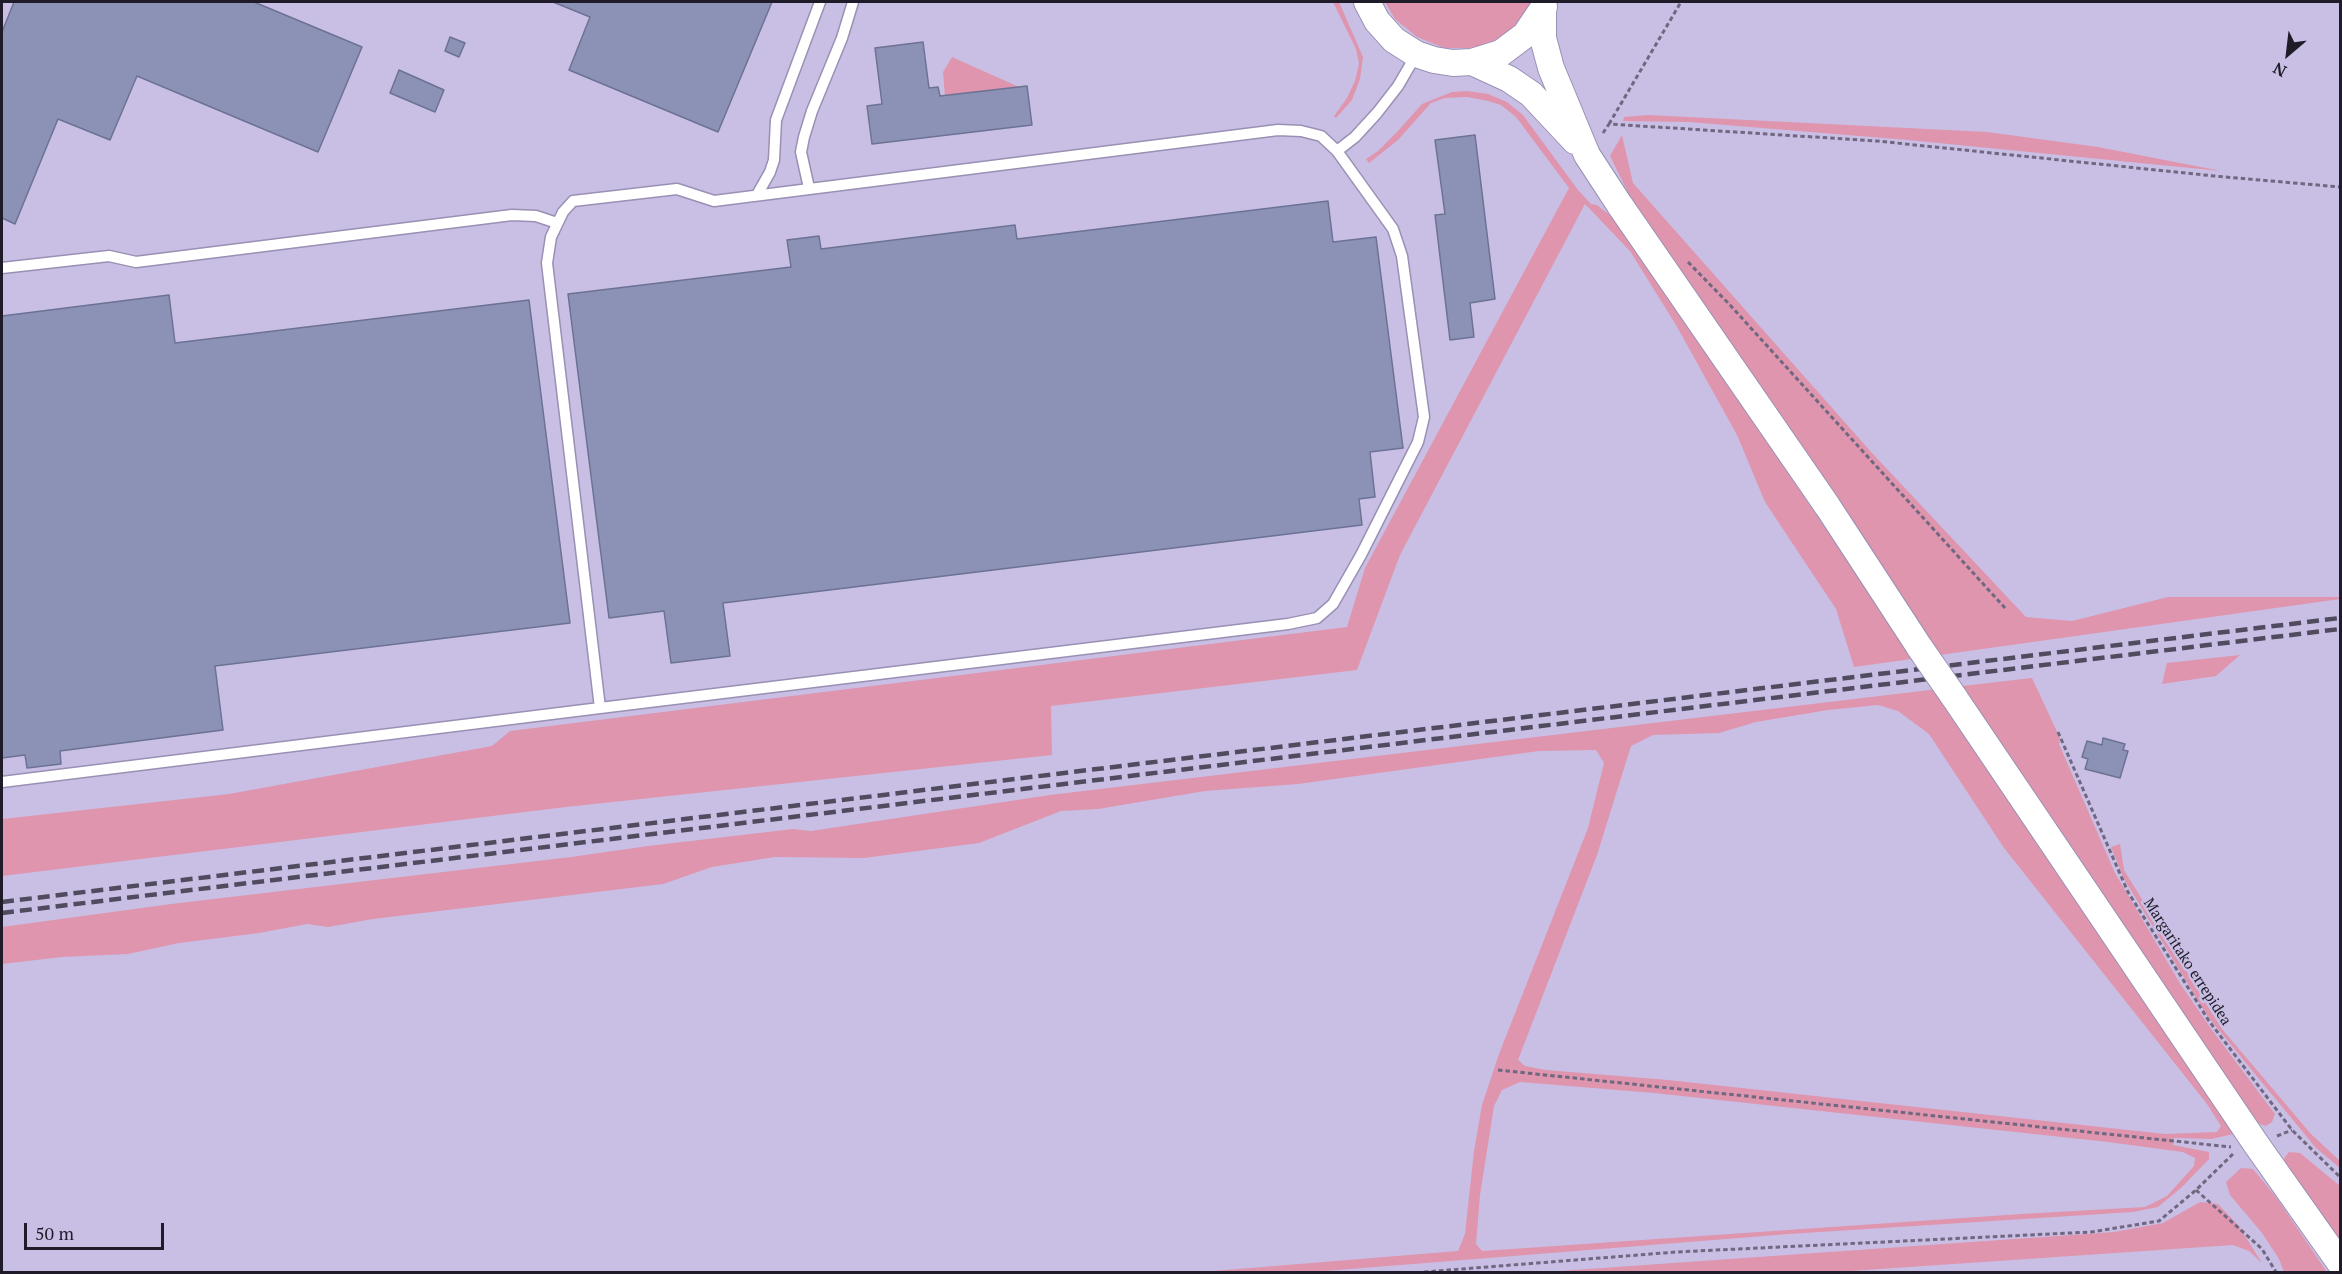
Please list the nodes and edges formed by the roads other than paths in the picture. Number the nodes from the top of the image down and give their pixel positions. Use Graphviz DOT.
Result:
graph roads {
  1 [pos="820,2"];
  2 [pos="853,2"];
  3 [pos="1367,2"];
  4 [pos="1545,6"];
  5 [pos="1416,54"];
  6 [pos="1472,62"];
  7 [pos="1337,151"];
  8 [pos="1587,154"];
  9 [pos="809,189"];
  10 [pos="757,195"];
  11 [pos="558,223"];
  12 [pos="2,268"];
  13 [pos="600,708"];
  14 [pos="2,782"];
  15 [pos="2340,1263"];
  1 -- 10 [label="lane"];
  2 -- 9 [label="lane"];
  3 -- 5 [label="street"];
  4 -- 6 [label="street"];
  4 -- 8 [label="street"];
  5 -- 6 [label="street"];
  5 -- 7 [label="lane"];
  6 -- 8 [label="street"];
  7 -- 9 [label="lane"];
  7 -- 13 [label="lane"];
  8 -- 15 [label="street, bridge"];
  9 -- 10 [label="lane"];
  10 -- 11 [label="lane"];
  11 -- 12 [label="lane"];
  11 -- 13 [label="lane"];
  13 -- 14 [label="lane"];
}
